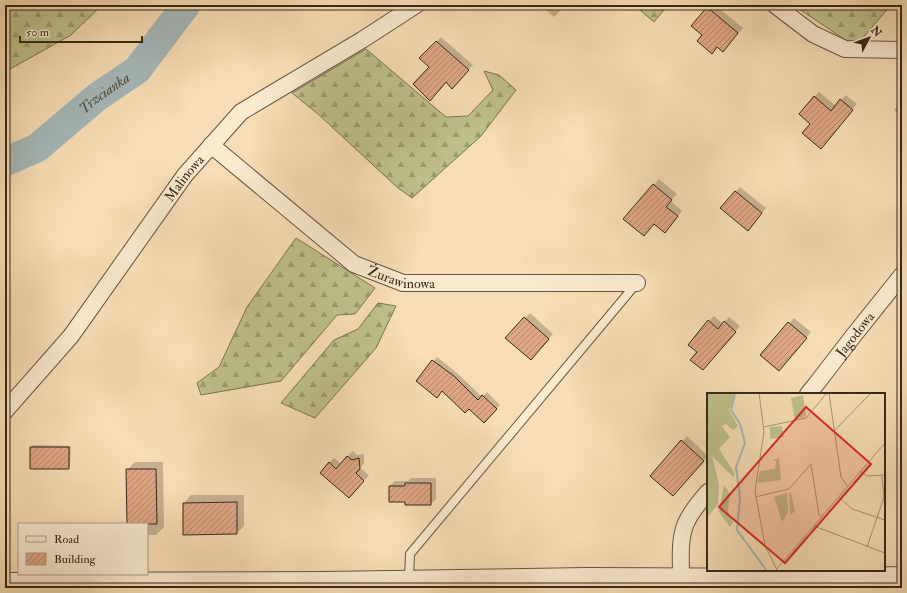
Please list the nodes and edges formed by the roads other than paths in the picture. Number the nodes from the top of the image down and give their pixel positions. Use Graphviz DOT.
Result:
graph roads {
  1 [pos="416,5"];
  2 [pos="775,5"];
  3 [pos="902,50"];
  4 [pos="211,145"];
  5 [pos="902,275"];
  6 [pos="637,283"];
  7 [pos="809,393"];
  8 [pos="5,411"];
  9 [pos="707,493"];
  10 [pos="902,575"];
  11 [pos="681,576"];
  12 [pos="409,578"];
  13 [pos="5,581"];
  14 [pos="587,582"];
  15 [pos="818,582"];
  16 [pos="323,584"];
  1 -- 4 [label="street, Malinowa"];
  2 -- 3 [label="street"];
  4 -- 6 [label="street, Żurawinowa"];
  4 -- 8 [label="street, Malinowa"];
  5 -- 7 [label="street, Jagodowa"];
  6 -- 12 [label="lane"];
  9 -- 11 [label="street"];
  10 -- 15 [label="street"];
  11 -- 14 [label="street"];
  11 -- 15 [label="street"];
  12 -- 14 [label="street"];
  12 -- 16 [label="street"];
  13 -- 16 [label="street"];
}
